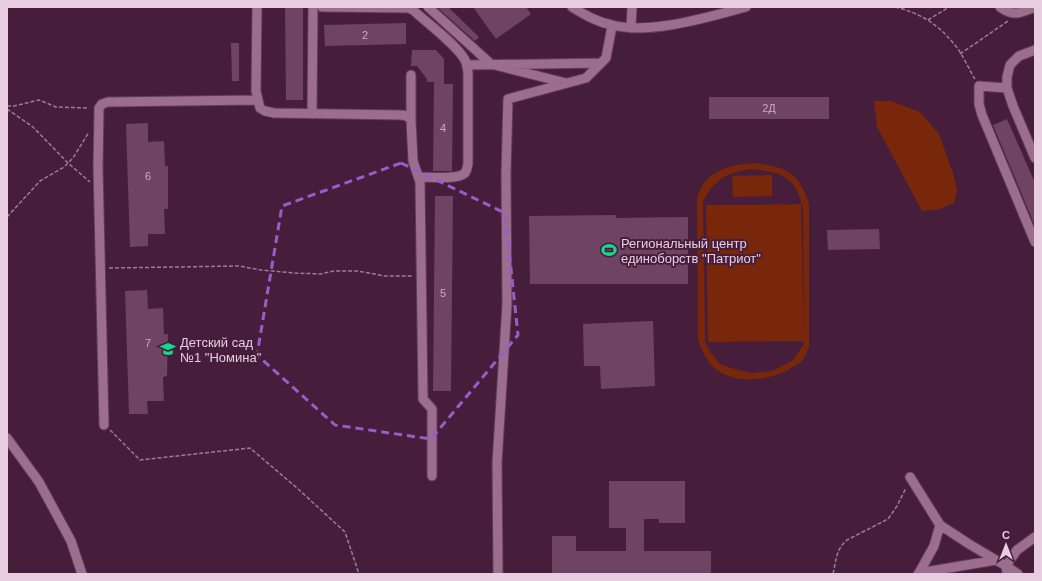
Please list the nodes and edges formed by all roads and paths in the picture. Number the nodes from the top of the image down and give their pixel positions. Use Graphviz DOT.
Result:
graph roads {
  1 [pos="257,7"];
  2 [pos="312,7"];
  3 [pos="322,7"];
  4 [pos="428,7"];
  5 [pos="572,7"];
  6 [pos="632,7"];
  7 [pos="746,7"];
  8 [pos="895,7"];
  9 [pos="949,7"];
  10 [pos="1000,7"];
  11 [pos="1035,7"];
  12 [pos="1018,14"];
  13 [pos="928,20"];
  14 [pos="612,26"];
  15 [pos="631,28"];
  16 [pos="1035,50"];
  17 [pos="960,54"];
  18 [pos="601,63"];
  19 [pos="491,64"];
  20 [pos="467,65"];
  21 [pos="411,75"];
  22 [pos="567,84"];
  23 [pos="979,86"];
  24 [pos="1007,88"];
  25 [pos="257,100"];
  26 [pos="7,107"];
  27 [pos="99,108"];
  28 [pos="312,114"];
  29 [pos="99,119"];
  30 [pos="411,120"];
  31 [pos="1035,158"];
  32 [pos="68,163"];
  33 [pos="419,177"];
  34 [pos="90,183"];
  35 [pos="7,217"];
  36 [pos="1035,242"];
  37 [pos="101,268"];
  38 [pos="421,277"];
  39 [pos="104,425"];
  40 [pos="7,438"];
  41 [pos="432,476"];
  42 [pos="910,477"];
  43 [pos="940,525"];
  44 [pos="1035,537"];
  45 [pos="996,560"];
  46 [pos="1007,570"];
  47 [pos="918,573"];
  48 [pos="82,574"];
  49 [pos="359,574"];
  50 [pos="498,574"];
  51 [pos="833,574"];
  52 [pos="1018,574"];
  1 -- 25 [label="street"];
  2 -- 28 [label="street"];
  3 -- 20 [label="street"];
  4 -- 19 [label="street"];
  5 -- 14 [label="street"];
  6 -- 15 [label="street"];
  7 -- 15 [label="street"];
  8 -- 13 [label="path"];
  9 -- 13 [label="path"];
  10 -- 12 [label="street"];
  11 -- 12 [label="street"];
  12 -- 17 [label="path"];
  13 -- 17 [label="path"];
  14 -- 15 [label="street"];
  14 -- 18 [label="street"];
  16 -- 24 [label="street"];
  17 -- 23 [label="path"];
  18 -- 19 [label="street"];
  18 -- 22 [label="street"];
  19 -- 20 [label="street"];
  19 -- 22 [label="street"];
  20 -- 33 [label="street"];
  21 -- 30 [label="street"];
  22 -- 50 [label="street"];
  23 -- 24 [label="street"];
  23 -- 36 [label="street"];
  24 -- 31 [label="street"];
  25 -- 27 [label="street"];
  25 -- 28 [label="street"];
  26 -- 27 [label="path"];
  26 -- 32 [label="path"];
  27 -- 29 [label="street"];
  28 -- 30 [label="street"];
  29 -- 32 [label="path"];
  29 -- 37 [label="street"];
  30 -- 33 [label="street"];
  32 -- 34 [label="path"];
  32 -- 35 [label="path"];
  33 -- 38 [label="street"];
  37 -- 38 [label="path"];
  37 -- 39 [label="street"];
  38 -- 41 [label="street"];
  39 -- 49 [label="path"];
  40 -- 48 [label="street"];
  42 -- 43 [label="street"];
  42 -- 51 [label="path"];
  43 -- 45 [label="street"];
  43 -- 47 [label="street"];
  44 -- 46 [label="street"];
  45 -- 46 [label="street"];
  45 -- 47 [label="street"];
  46 -- 52 [label="street"];
}
